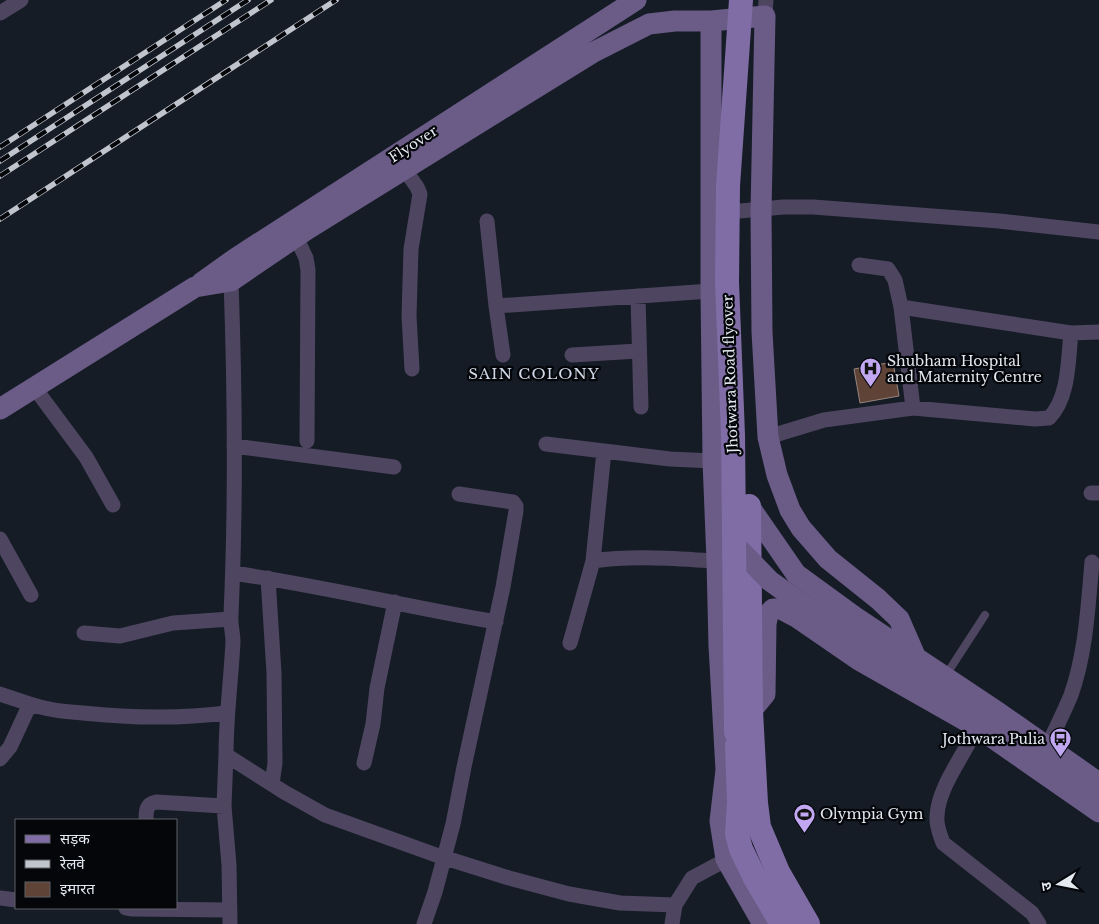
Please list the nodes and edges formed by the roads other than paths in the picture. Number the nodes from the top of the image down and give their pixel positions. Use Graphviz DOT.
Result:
graph roads {
  1 [pos="21,0"];
  2 [pos="638,1"];
  3 [pos="751,3"];
  4 [pos="0,13"];
  5 [pos="711,21"];
  6 [pos="405,170"];
  7 [pos="761,211"];
  8 [pos="710,214"];
  9 [pos="487,221"];
  10 [pos="1099,232"];
  11 [pos="296,237"];
  12 [pos="859,265"];
  13 [pos="231,281"];
  14 [pos="195,287"];
  15 [pos="711,291"];
  16 [pos="638,296"];
  17 [pos="496,306"];
  18 [pos="901,307"];
  19 [pos="1099,332"];
  20 [pos="1071,333"];
  21 [pos="638,351"];
  22 [pos="503,355"];
  23 [pos="572,355"];
  24 [pos="412,369"];
  25 [pos="34,387"];
  26 [pos="641,407"];
  27 [pos="0,408"];
  28 [pos="913,408"];
  29 [pos="768,438"];
  30 [pos="307,441"];
  31 [pos="546,444"];
  32 [pos="234,446"];
  33 [pos="604,451"];
  34 [pos="713,461"];
  35 [pos="394,467"];
  36 [pos="460,494"];
  37 [pos="113,505"];
  38 [pos="749,506"];
  39 [pos="0,539"];
  40 [pos="734,544"];
  41 [pos="593,561"];
  42 [pos="718,561"];
  43 [pos="1092,562"];
  44 [pos="233,573"];
  45 [pos="268,578"];
  46 [pos="30,596"];
  47 [pos="395,602"];
  48 [pos="985,615"];
  49 [pos="230,618"];
  50 [pos="496,622"];
  51 [pos="84,633"];
  52 [pos="570,643"];
  53 [pos="916,658"];
  54 [pos="944,677"];
  55 [pos="0,694"];
  56 [pos="30,704"];
  57 [pos="751,711"];
  58 [pos="226,712"];
  59 [pos="977,727"];
  60 [pos="1047,747"];
  61 [pos="226,756"];
  62 [pos="0,759"];
  63 [pos="364,762"];
  64 [pos="1099,783"];
  65 [pos="272,784"];
  66 [pos="1099,797"];
  67 [pos="747,802"];
  68 [pos="224,806"];
  69 [pos="1099,812"];
  70 [pos="146,819"];
  71 [pos="765,844"];
  72 [pos="444,858"];
  73 [pos="726,859"];
  74 [pos="0,898"];
  75 [pos="15,900"];
  76 [pos="675,905"];
  77 [pos="131,909"];
  78 [pos="230,917"];
  79 [pos="424,924"];
  80 [pos="672,924"];
  81 [pos="763,924"];
  82 [pos="782,924"];
  83 [pos="808,924"];
  84 [pos="1039,924"];
  1 -- 4 [label="street"];
  2 -- 14 [label="street, Flyover"];
  3 -- 5 [label="street"];
  3 -- 7 [label="street"];
  3 -- 38 [label="main road, Jhotwara Road flyover"];
  3 -- 40 [label="main road, Jhotwara Road flyover, bridge"];
  5 -- 6 [label="street"];
  5 -- 8 [label="street"];
  6 -- 11 [label="street"];
  6 -- 24 [label="street"];
  7 -- 8 [label="street"];
  7 -- 10 [label="street"];
  7 -- 29 [label="street"];
  8 -- 15 [label="street"];
  9 -- 17 [label="street"];
  11 -- 13 [label="street"];
  11 -- 30 [label="street"];
  12 -- 18 [label="street"];
  13 -- 14 [label="street"];
  13 -- 32 [label="street"];
  14 -- 25 [label="street, Flyover"];
  15 -- 16 [label="street"];
  15 -- 34 [label="street"];
  16 -- 17 [label="street"];
  16 -- 21 [label="street"];
  17 -- 22 [label="street"];
  18 -- 20 [label="street"];
  18 -- 28 [label="street"];
  19 -- 20 [label="street"];
  20 -- 28 [label="street"];
  21 -- 23 [label="street"];
  21 -- 26 [label="street"];
  25 -- 27 [label="street, Flyover"];
  25 -- 37 [label="street"];
  28 -- 29 [label="street"];
  29 -- 53 [label="street"];
  31 -- 33 [label="street"];
  32 -- 35 [label="street"];
  32 -- 44 [label="street"];
  33 -- 34 [label="street"];
  33 -- 41 [label="street"];
  34 -- 42 [label="street"];
  36 -- 50 [label="street"];
  38 -- 53 [label="street"];
  38 -- 57 [label="main road, Jhotwara Road flyover"];
  39 -- 46 [label="street"];
  40 -- 66 [label="street, bridge"];
  40 -- 67 [label="main road, Jhotwara Road flyover, bridge"];
  41 -- 42 [label="street"];
  41 -- 52 [label="street"];
  42 -- 73 [label="street"];
  43 -- 60 [label="street"];
  44 -- 45 [label="street"];
  44 -- 49 [label="street"];
  45 -- 47 [label="street"];
  45 -- 65 [label="street"];
  47 -- 50 [label="street"];
  47 -- 63 [label="street"];
  48 -- 54 [label="lane"];
  49 -- 51 [label="street"];
  49 -- 58 [label="street"];
  50 -- 72 [label="street"];
  53 -- 54 [label="street"];
  54 -- 60 [label="street"];
  55 -- 56 [label="street"];
  56 -- 58 [label="street"];
  56 -- 62 [label="street"];
  57 -- 59 [label="street"];
  57 -- 67 [label="main road, Jhotwara Road flyover"];
  58 -- 61 [label="street"];
  59 -- 69 [label="street"];
  59 -- 84 [label="street"];
  60 -- 64 [label="street"];
  61 -- 65 [label="street"];
  61 -- 68 [label="street"];
  65 -- 72 [label="street"];
  67 -- 71 [label="main road"];
  67 -- 82 [label="main road, bridge"];
  68 -- 70 [label="street"];
  68 -- 78 [label="street"];
  71 -- 73 [label="street"];
  71 -- 83 [label="main road"];
  72 -- 76 [label="street"];
  72 -- 79 [label="street"];
  73 -- 76 [label="street"];
  73 -- 81 [label="street"];
  74 -- 75 [label="street"];
  76 -- 80 [label="street"];
  77 -- 78 [label="street"];
}
